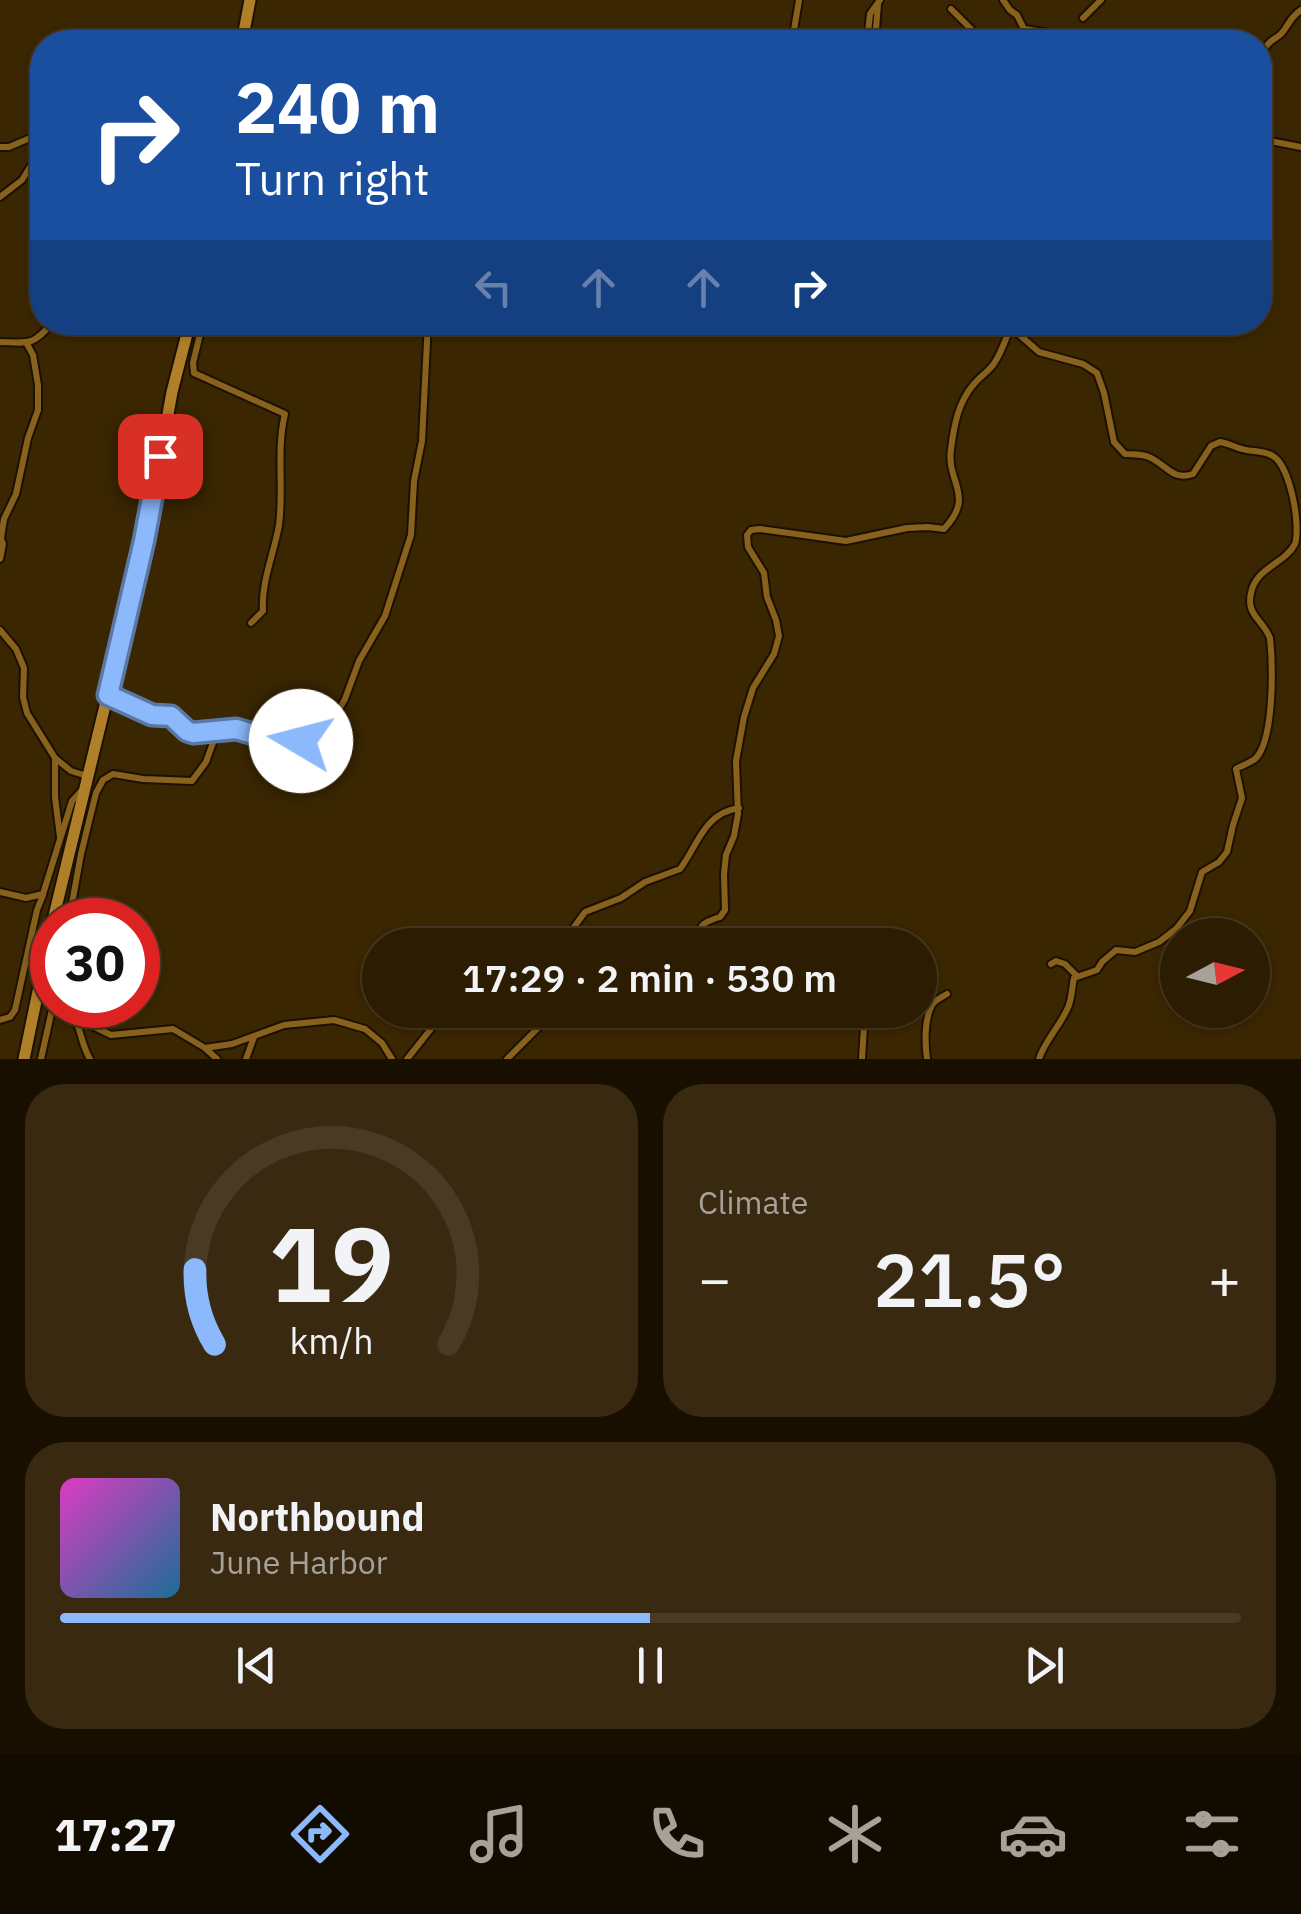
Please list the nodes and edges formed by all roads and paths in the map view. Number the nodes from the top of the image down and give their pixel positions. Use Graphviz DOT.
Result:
graph roads {
  1 [pos="250,0"];
  2 [pos="799,0"];
  3 [pos="1003,0"];
  4 [pos="1101,0"];
  5 [pos="878,1"];
  6 [pos="951,9"];
  7 [pos="1301,10"];
  8 [pos="1083,18"];
  9 [pos="244,30"];
  10 [pos="794,30"];
  11 [pos="868,30"];
  12 [pos="876,30"];
  13 [pos="969,30"];
  14 [pos="1031,30"];
  15 [pos="1272,39"];
  16 [pos="30,138"];
  17 [pos="1272,141"];
  18 [pos="0,147"];
  19 [pos="1301,147"];
  20 [pos="30,167"];
  21 [pos="0,197"];
  22 [pos="41,335"];
  23 [pos="187,335"];
  24 [pos="201,335"];
  25 [pos="427,335"];
  26 [pos="1007,335"];
  27 [pos="1023,335"];
  28 [pos="0,342"];
  29 [pos="26,344"];
  30 [pos="0,537"];
  31 [pos="0,559"];
  32 [pos="252,623"];
  33 [pos="0,630"];
  34 [pos="108,695"];
  35 [pos="228,730"];
  36 [pos="55,758"];
  37 [pos="86,782"];
  38 [pos="738,808"];
  39 [pos="60,838"];
  40 [pos="0,892"];
  41 [pos="44,894"];
  42 [pos="26,898"];
  43 [pos="42,898"];
  44 [pos="59,898"];
  45 [pos="73,898"];
  46 [pos="30,899"];
  47 [pos="574,928"];
  48 [pos="701,928"];
  49 [pos="30,942"];
  50 [pos="1051,964"];
  51 [pos="1077,976"];
  52 [pos="947,994"];
  53 [pos="0,1020"];
  54 [pos="30,1027"];
  55 [pos="48,1028"];
  56 [pos="78,1028"];
  57 [pos="95,1028"];
  58 [pos="432,1028"];
  59 [pos="539,1028"];
  60 [pos="864,1028"];
  61 [pos="254,1037"];
  62 [pos="205,1048"];
  63 [pos="24,1059"];
  64 [pos="41,1059"];
  65 [pos="90,1059"];
  66 [pos="217,1059"];
  67 [pos="246,1059"];
  68 [pos="392,1059"];
  69 [pos="407,1059"];
  70 [pos="507,1059"];
  71 [pos="862,1059"];
  72 [pos="927,1059"];
  73 [pos="1040,1059"];
  1 -- 9 [label="highway"];
  2 -- 10 [label="street"];
  3 -- 14 [label="street"];
  4 -- 8 [label="street"];
  5 -- 11 [label="street"];
  5 -- 12 [label="street"];
  6 -- 13 [label="street"];
  7 -- 15 [label="street"];
  16 -- 18 [label="street"];
  17 -- 19 [label="street"];
  20 -- 21 [label="street"];
  22 -- 29 [label="street"];
  23 -- 34 [label="highway"];
  24 -- 32 [label="street"];
  25 -- 35 [label="street"];
  26 -- 38 [label="street"];
  27 -- 51 [label="street"];
  28 -- 29 [label="street"];
  29 -- 30 [label="street"];
  30 -- 31 [label="street"];
  33 -- 36 [label="street"];
  34 -- 35 [label="street"];
  34 -- 37 [label="highway"];
  35 -- 45 [label="street"];
  36 -- 37 [label="street"];
  36 -- 39 [label="street"];
  37 -- 39 [label="street"];
  37 -- 44 [label="highway"];
  38 -- 47 [label="street"];
  38 -- 48 [label="street"];
  39 -- 41 [label="street"];
  40 -- 42 [label="street"];
  41 -- 42 [label="street"];
  41 -- 43 [label="street"];
  42 -- 46 [label="street"];
  49 -- 53 [label="street"];
  50 -- 51 [label="street"];
  51 -- 73 [label="street"];
  52 -- 72 [label="street"];
  54 -- 63 [label="highway"];
  55 -- 64 [label="street"];
  56 -- 65 [label="street"];
  57 -- 62 [label="street"];
  58 -- 69 [label="street"];
  59 -- 70 [label="street"];
  60 -- 71 [label="street"];
  61 -- 62 [label="street"];
  61 -- 67 [label="street"];
  61 -- 68 [label="street"];
  62 -- 66 [label="street"];
}
